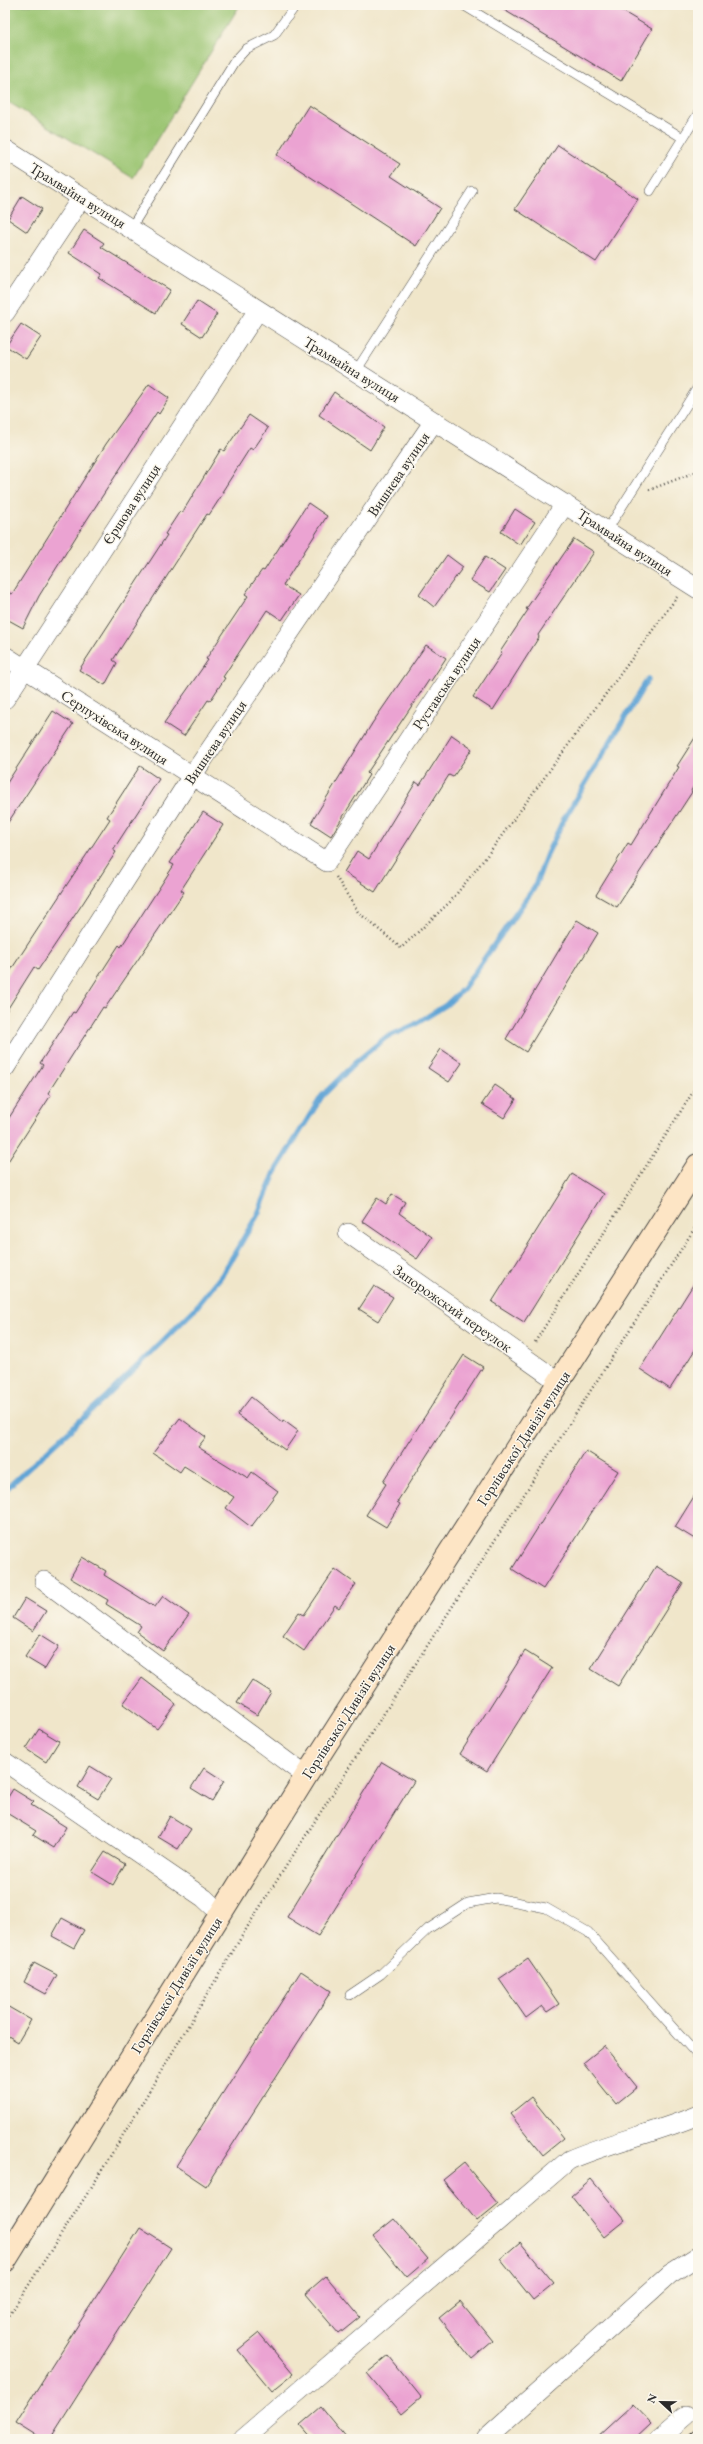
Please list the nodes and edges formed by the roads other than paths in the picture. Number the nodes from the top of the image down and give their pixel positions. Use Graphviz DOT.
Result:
graph roads {
  1 [pos="296,5"];
  2 [pos="463,5"];
  3 [pos="698,114"];
  4 [pos="683,138"];
  5 [pos="5,148"];
  6 [pos="472,191"];
  7 [pos="650,191"];
  8 [pos="82,197"];
  9 [pos="131,228"];
  10 [pos="258,310"];
  11 [pos="5,313"];
  12 [pos="356,371"];
  13 [pos="698,387"];
  14 [pos="434,421"];
  15 [pos="565,504"];
  16 [pos="607,530"];
  17 [pos="693,585"];
  18 [pos="5,656"];
  19 [pos="24,669"];
  20 [pos="5,699"];
  21 [pos="192,776"];
  22 [pos="327,862"];
  23 [pos="5,1068"];
  24 [pos="698,1165"];
  25 [pos="348,1233"];
  26 [pos="559,1382"];
  27 [pos="44,1581"];
  28 [pos="5,1762"];
  29 [pos="306,1776"];
  30 [pos="220,1913"];
  31 [pos="350,1995"];
  32 [pos="698,2056"];
  33 [pos="698,2115"];
  34 [pos="698,2256"];
  35 [pos="5,2261"];
  36 [pos="686,2415"];
  37 [pos="244,2439"];
  38 [pos="486,2439"];
  39 [pos="658,2439"];
  1 -- 9 [label="lane"];
  2 -- 4 [label="lane"];
  3 -- 4 [label="lane"];
  4 -- 7 [label="lane"];
  5 -- 8 [label="street, Трамвайна вулиця"];
  6 -- 12 [label="lane"];
  8 -- 9 [label="street, Трамвайна вулиця"];
  8 -- 11 [label="street"];
  9 -- 10 [label="street, Трамвайна вулиця"];
  10 -- 12 [label="street, Трамвайна вулиця"];
  10 -- 19 [label="street, Єршова вулиця"];
  12 -- 14 [label="street, Трамвайна вулиця"];
  13 -- 16 [label="lane"];
  14 -- 15 [label="street, Трамвайна вулиця"];
  14 -- 21 [label="street, Вишнева вулиця"];
  15 -- 16 [label="street, Трамвайна вулиця"];
  15 -- 22 [label="street, Руставська вулиця"];
  16 -- 17 [label="street, Трамвайна вулиця"];
  18 -- 19 [label="street, Серпухівська вулиця"];
  19 -- 20 [label="street, Єршова вулиця"];
  19 -- 21 [label="street, Серпухівська вулиця"];
  21 -- 22 [label="street, Серпухівська вулиця"];
  21 -- 23 [label="street, Вишнева вулиця"];
  24 -- 26 [label="main road, Горлівської Дивізії вулиця"];
  25 -- 26 [label="street, Запорожский переулок"];
  26 -- 29 [label="main road, Горлівської Дивізії вулиця"];
  27 -- 29 [label="street"];
  28 -- 30 [label="street"];
  29 -- 30 [label="main road, Горлівської Дивізії вулиця"];
  30 -- 35 [label="main road, Горлівської Дивізії вулиця"];
  31 -- 32 [label="lane"];
  33 -- 37 [label="street"];
  34 -- 38 [label="street"];
  36 -- 39 [label="street"];
}
